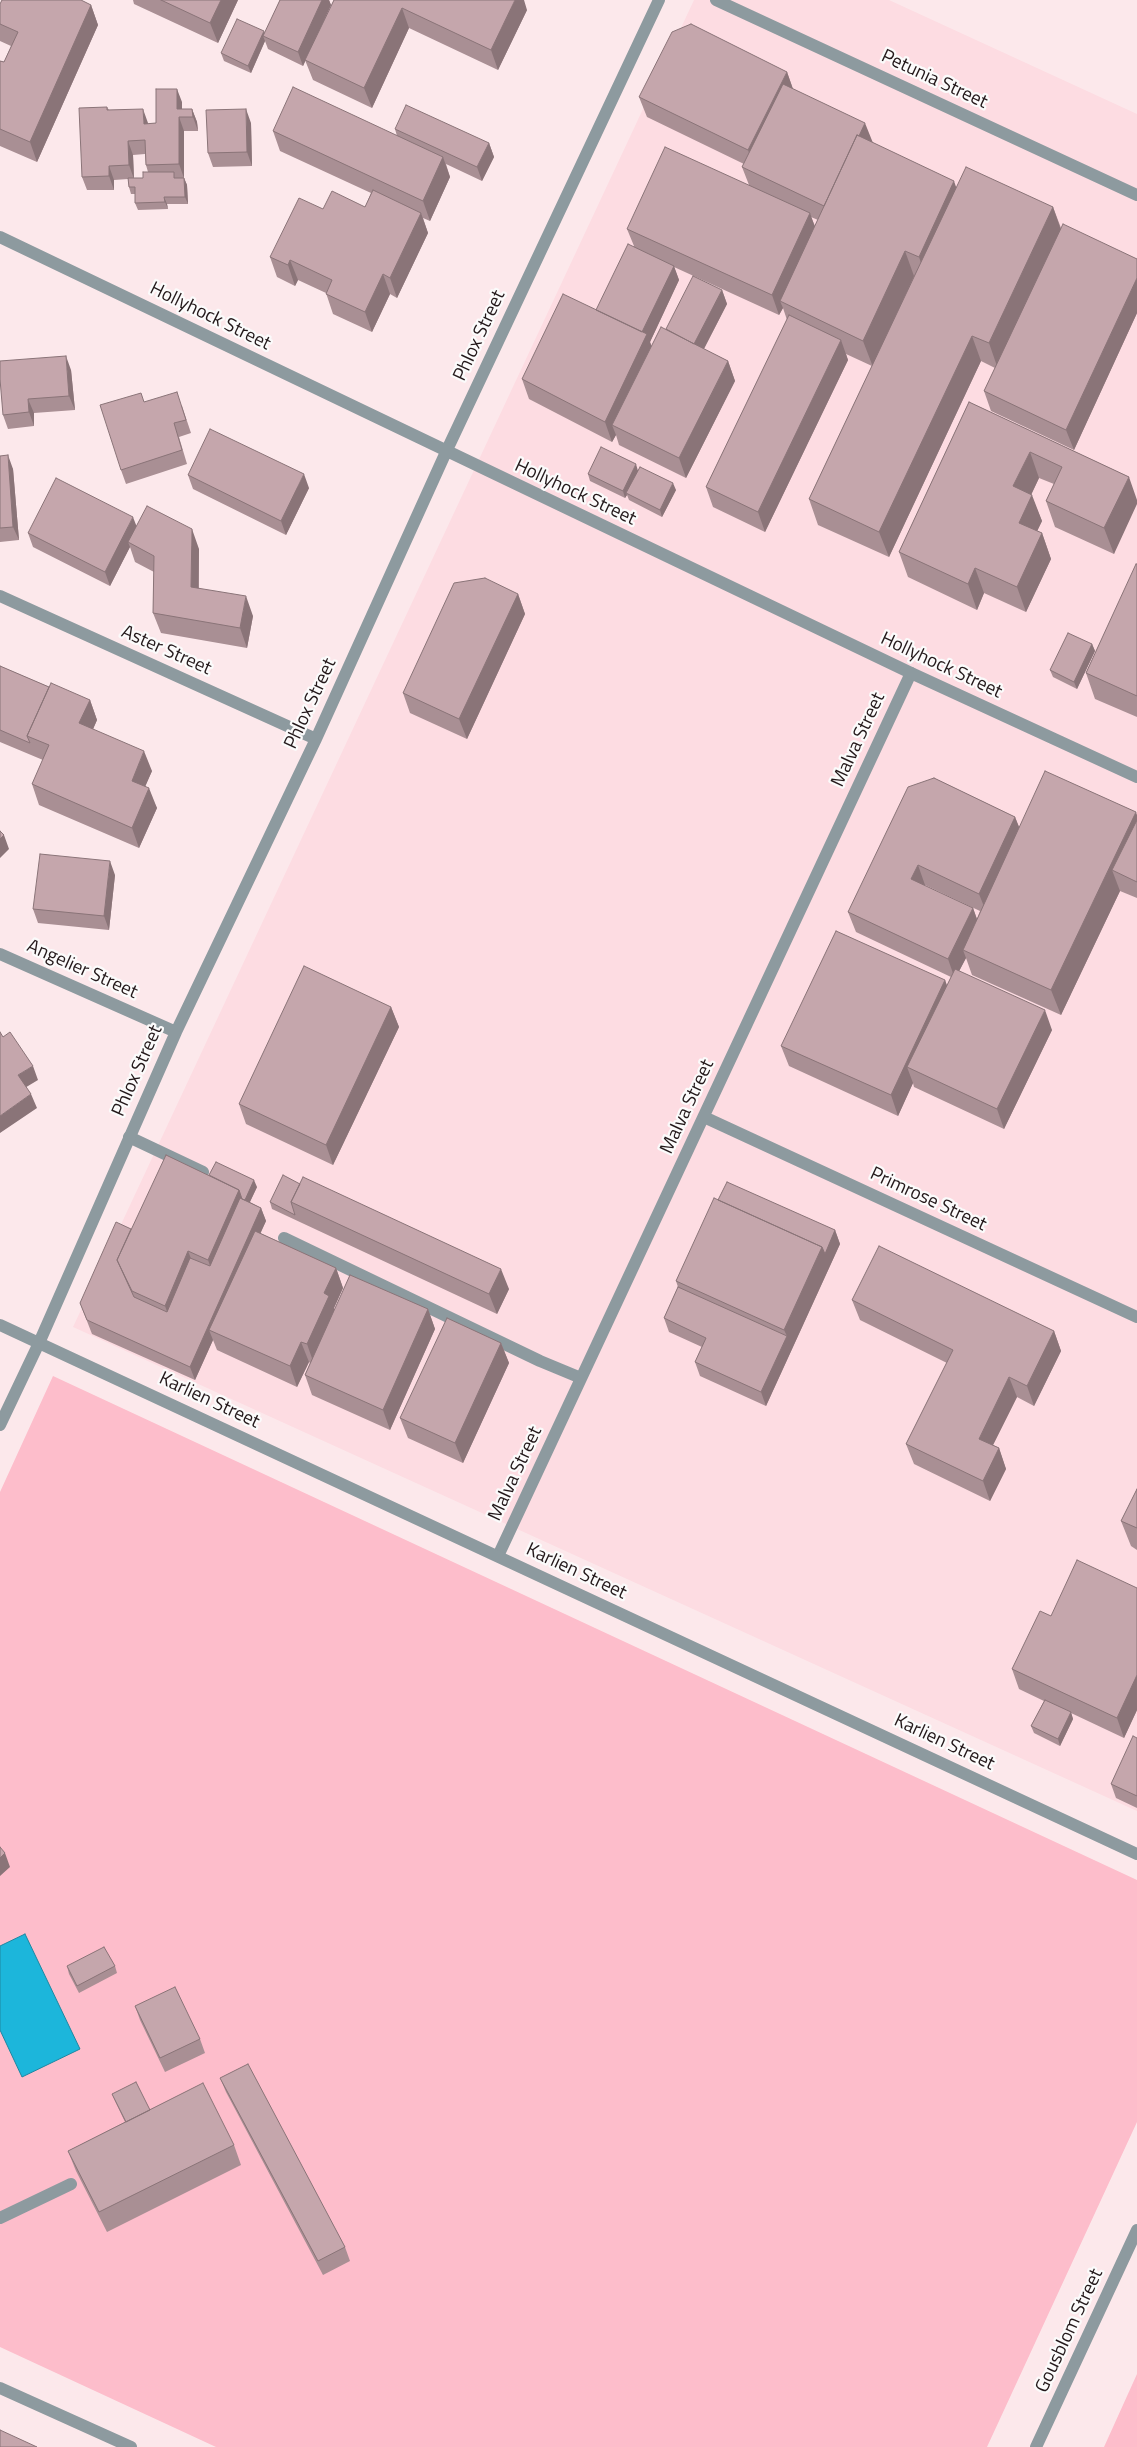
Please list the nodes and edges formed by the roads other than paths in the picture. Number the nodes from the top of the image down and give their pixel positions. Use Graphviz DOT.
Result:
graph roads {
  1 [pos="659,0"];
  2 [pos="716,0"];
  3 [pos="1137,195"];
  4 [pos="0,237"];
  5 [pos="446,452"];
  6 [pos="0,596"];
  7 [pos="911,673"];
  8 [pos="316,739"];
  9 [pos="1137,777"];
  10 [pos="0,954"];
  11 [pos="176,1032"];
  12 [pos="704,1117"];
  13 [pos="128,1137"];
  14 [pos="203,1172"];
  15 [pos="284,1238"];
  16 [pos="1137,1317"];
  17 [pos="0,1324"];
  18 [pos="39,1343"];
  19 [pos="581,1378"];
  20 [pos="0,1426"];
  21 [pos="498,1556"];
  22 [pos="1137,1854"];
  23 [pos="71,2184"];
  24 [pos="0,2218"];
  25 [pos="1137,2230"];
  26 [pos="0,2388"];
  27 [pos="131,2447"];
  28 [pos="1036,2447"];
  1 -- 5 [label="street, Phlox Street"];
  2 -- 3 [label="street, Petunia Street"];
  4 -- 5 [label="street, Hollyhock Street"];
  5 -- 7 [label="street, Hollyhock Street"];
  5 -- 8 [label="street, Phlox Street"];
  6 -- 8 [label="street, Aster Street"];
  7 -- 9 [label="street, Hollyhock Street"];
  7 -- 12 [label="street, Malva Street"];
  8 -- 11 [label="street, Phlox Street"];
  10 -- 11 [label="street, Angelier Street"];
  11 -- 13 [label="street, Phlox Street"];
  12 -- 16 [label="street, Primrose Street"];
  12 -- 19 [label="street, Malva Street"];
  13 -- 14 [label="street"];
  13 -- 18 [label="street, Phlox Street"];
  15 -- 19 [label="street"];
  17 -- 18 [label="street, Karlien Street"];
  18 -- 20 [label="street, Phlox Street"];
  18 -- 21 [label="street, Karlien Street"];
  19 -- 21 [label="street, Malva Street"];
  21 -- 22 [label="street, Karlien Street"];
  23 -- 24 [label="street"];
  25 -- 28 [label="street, Gousblom Street"];
  26 -- 27 [label="street"];
}
